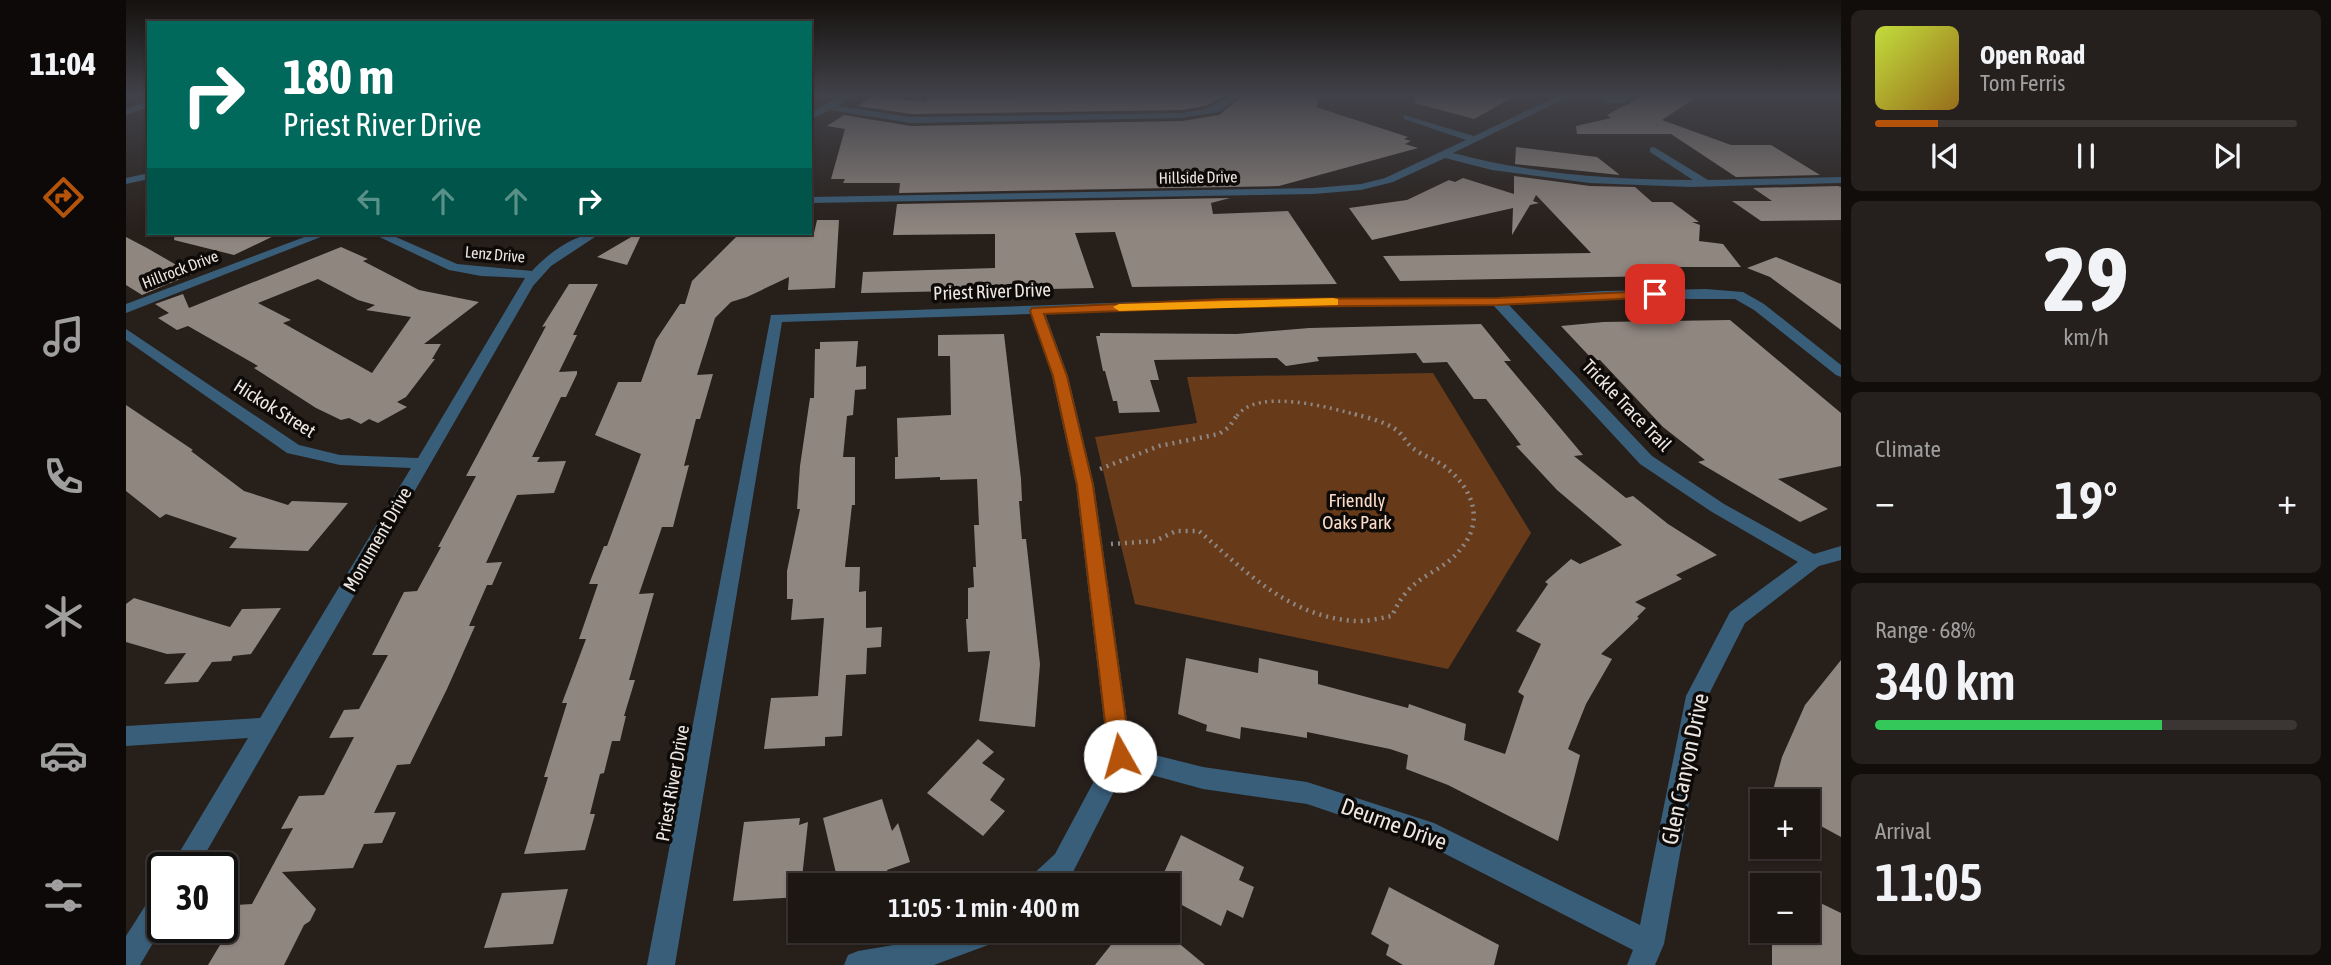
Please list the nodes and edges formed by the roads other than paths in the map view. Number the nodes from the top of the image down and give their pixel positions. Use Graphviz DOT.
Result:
graph roads {
  1 [pos="1470,141"];
  2 [pos="1654,150"];
  3 [pos="1443,153"];
  4 [pos="147,176"];
  5 [pos="1841,180"];
  6 [pos="126,181"];
  7 [pos="1705,183"];
  8 [pos="812,200"];
  9 [pos="321,235"];
  10 [pos="382,235"];
  11 [pos="592,235"];
  12 [pos="534,275"];
  13 [pos="1498,302"];
  14 [pos="126,309"];
  15 [pos="1037,311"];
  16 [pos="126,333"];
  17 [pos="1841,372"];
  18 [pos="421,463"];
  19 [pos="1841,553"];
  20 [pos="1812,561"];
  21 [pos="268,727"];
  22 [pos="126,736"];
  23 [pos="1120,756"];
  24 [pos="193,852"];
  25 [pos="1053,873"];
  26 [pos="147,927"];
  27 [pos="956,943"];
  28 [pos="1645,955"];
  29 [pos="126,962"];
  30 [pos="660,965"];
  31 [pos="858,965"];
  1 -- 3 [label="street, Hillside Drive"];
  2 -- 7 [label="street"];
  3 -- 7 [label="street"];
  3 -- 8 [label="street, Hillside Drive"];
  4 -- 6 [label="street"];
  5 -- 7 [label="street"];
  9 -- 14 [label="street, Hillrock Drive"];
  10 -- 12 [label="street, Lenz Drive"];
  11 -- 12 [label="street, Monument Drive"];
  12 -- 18 [label="street, Monument Drive"];
  13 -- 15 [label="street, Priest River Drive"];
  13 -- 17 [label="street, Priest River Drive"];
  13 -- 20 [label="street, Trickle Trace Trail"];
  15 -- 23 [label="street"];
  15 -- 30 [label="street, Priest River Drive"];
  16 -- 18 [label="street, Hickok Street"];
  18 -- 21 [label="street, Monument Drive"];
  19 -- 20 [label="street, Glen Canyon Drive"];
  20 -- 28 [label="street, Glen Canyon Drive"];
  21 -- 22 [label="street"];
  21 -- 24 [label="street, Monument Drive"];
  23 -- 25 [label="street"];
  23 -- 28 [label="street, Deurne Drive"];
  26 -- 29 [label="street"];
  27 -- 31 [label="street"];
}
